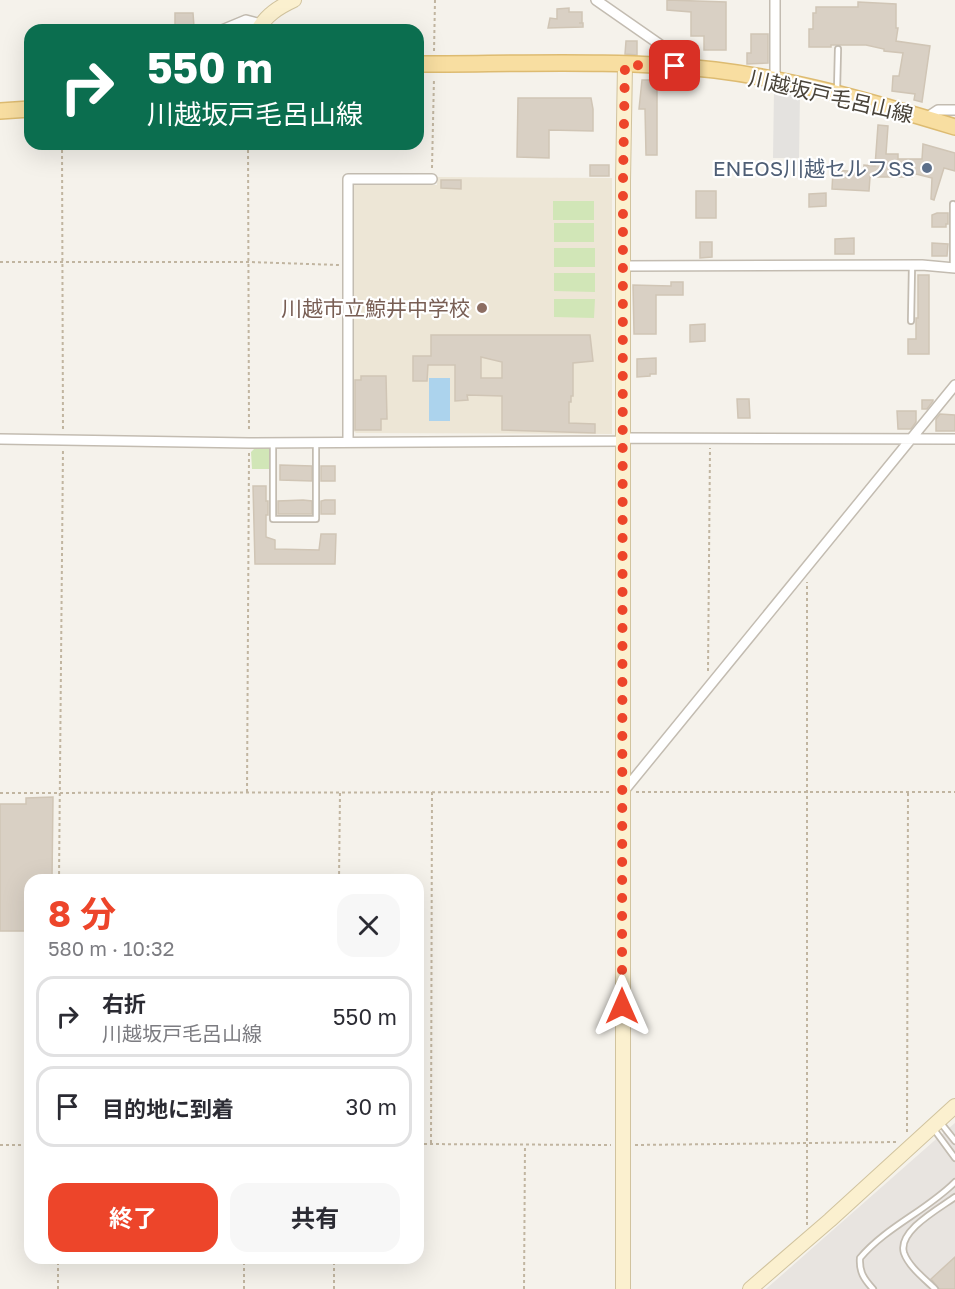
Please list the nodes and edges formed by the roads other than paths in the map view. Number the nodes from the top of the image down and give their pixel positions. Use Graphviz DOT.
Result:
graph roads {
  1 [pos="294,0"];
  2 [pos="596,0"];
  3 [pos="775,0"];
  4 [pos="236,24"];
  5 [pos="254,24"];
  6 [pos="262,24"];
  7 [pos="838,50"];
  8 [pos="424,64"];
  9 [pos="625,65"];
  10 [pos="675,66"];
  11 [pos="775,80"];
  12 [pos="837,93"];
  13 [pos="24,109"];
  14 [pos="955,110"];
  15 [pos="0,111"];
  16 [pos="926,118"];
  17 [pos="955,127"];
  18 [pos="432,179"];
  19 [pos="953,204"];
  20 [pos="912,265"];
  21 [pos="623,266"];
  22 [pos="954,268"];
  23 [pos="911,321"];
  24 [pos="955,385"];
  25 [pos="0,439"];
  26 [pos="911,439"];
  27 [pos="955,439"];
  28 [pos="624,440"];
  29 [pos="273,442"];
  30 [pos="316,442"];
  31 [pos="348,442"];
  32 [pos="623,792"];
  33 [pos="955,1106"];
  34 [pos="935,1123"];
  35 [pos="955,1141"];
  36 [pos="955,1158"];
  37 [pos="955,1182"];
  38 [pos="955,1197"];
  39 [pos="622,1289"];
  40 [pos="750,1289"];
  41 [pos="873,1289"];
  42 [pos="934,1289"];
  1 -- 6 [label="street"];
  2 -- 10 [label="street"];
  3 -- 11 [label="street"];
  4 -- 5 [label="street"];
  7 -- 12 [label="lane"];
  8 -- 9 [label="main road, 川越坂戸毛呂山線"];
  9 -- 10 [label="main road, 川越坂戸毛呂山線"];
  9 -- 21 [label="street"];
  10 -- 11 [label="main road, 川越坂戸毛呂山線"];
  11 -- 12 [label="main road, 川越坂戸毛呂山線"];
  12 -- 16 [label="main road, 川越坂戸毛呂山線"];
  13 -- 15 [label="main road"];
  14 -- 16 [label="street"];
  16 -- 17 [label="main road, 川越坂戸毛呂山線"];
  18 -- 31 [label="street"];
  19 -- 22 [label="lane"];
  20 -- 21 [label="street"];
  20 -- 22 [label="street"];
  20 -- 23 [label="lane"];
  21 -- 28 [label="street"];
  24 -- 26 [label="street"];
  25 -- 29 [label="street"];
  26 -- 27 [label="street"];
  26 -- 28 [label="street"];
  26 -- 32 [label="street"];
  28 -- 31 [label="street"];
  28 -- 32 [label="street"];
  29 -- 30 [label="street"];
  29 -- 30 [label="lane"];
  30 -- 31 [label="street"];
  32 -- 39 [label="street"];
  33 -- 34 [label="street"];
  34 -- 35 [label="lane"];
  34 -- 36 [label="lane"];
  34 -- 40 [label="street"];
  37 -- 41 [label="lane"];
  38 -- 42 [label="lane"];
}
